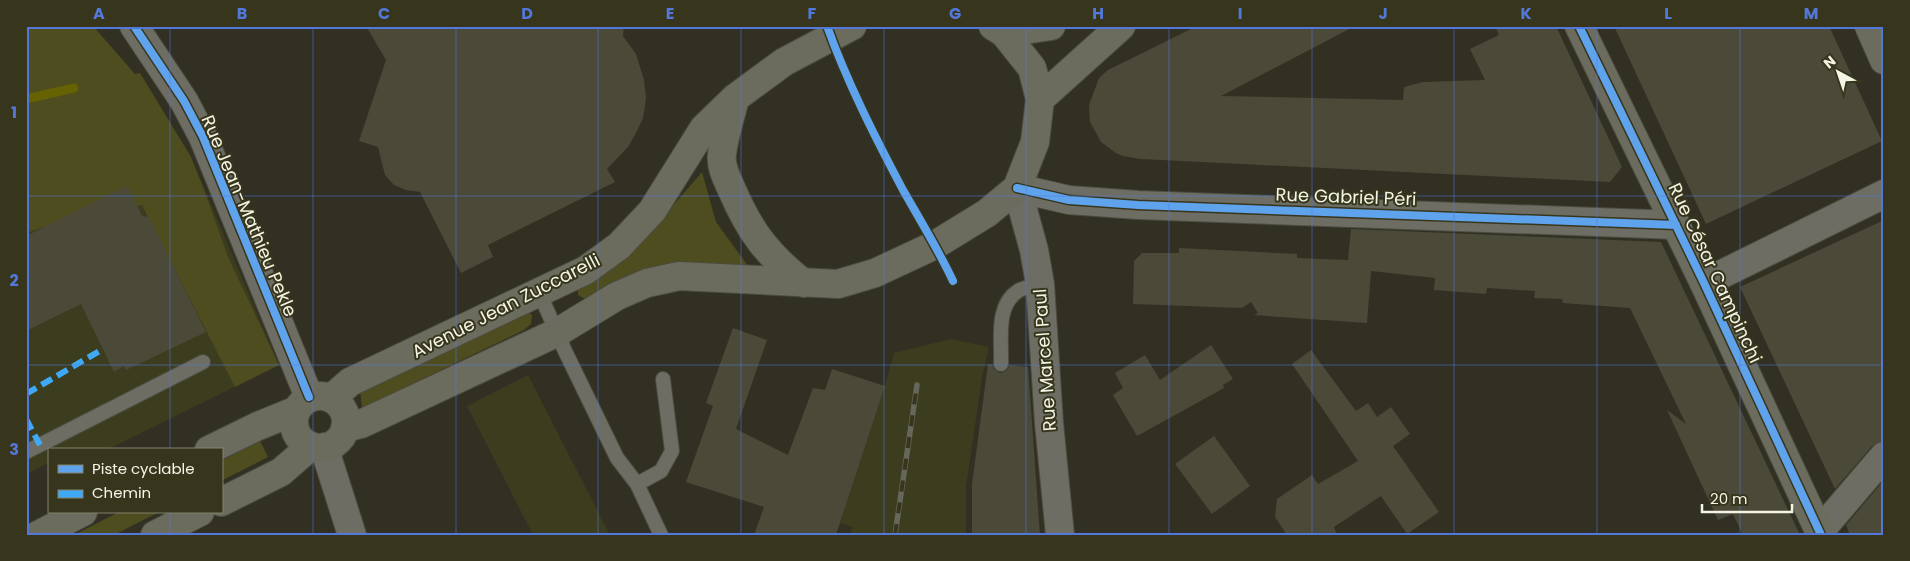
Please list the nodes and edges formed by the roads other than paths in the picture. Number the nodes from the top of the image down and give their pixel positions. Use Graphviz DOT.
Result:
graph roads {
  1 [pos="134,26"];
  2 [pos="852,26"];
  3 [pos="1050,26"];
  4 [pos="1121,26"];
  5 [pos="1578,26"];
  6 [pos="1869,26"];
  7 [pos="999,29"];
  8 [pos="1884,60"];
  9 [pos="735,98"];
  10 [pos="1040,99"];
  11 [pos="1017,188"];
  12 [pos="1884,194"];
  13 [pos="1676,224"];
  14 [pos="803,283"];
  15 [pos="1704,283"];
  16 [pos="1040,284"];
  17 [pos="539,292"];
  18 [pos="558,332"];
  19 [pos="203,362"];
  20 [pos="1002,364"];
  21 [pos="663,379"];
  22 [pos="312,402"];
  23 [pos="345,428"];
  24 [pos="317,447"];
  25 [pos="213,448"];
  26 [pos="26,452"];
  27 [pos="1884,456"];
  28 [pos="637,484"];
  29 [pos="222,502"];
  30 [pos="79,514"];
  31 [pos="196,514"];
  32 [pos="1820,533"];
  33 [pos="38,535"];
  34 [pos="155,535"];
  35 [pos="352,535"];
  36 [pos="661,535"];
  37 [pos="1060,535"];
  1 -- 22 [label="street, Rue Jean-Mathieu Pekle"];
  2 -- 9 [label="main road, Avenue Jean Zuccarelli"];
  3 -- 7 [label="main road"];
  4 -- 10 [label="main road"];
  5 -- 13 [label="main road, Rue César Campinchi"];
  6 -- 8 [label="main road"];
  7 -- 10 [label="main road"];
  9 -- 14 [label="main road"];
  9 -- 17 [label="main road, Avenue Jean Zuccarelli"];
  10 -- 11 [label="main road"];
  11 -- 13 [label="street, Rue Gabriel Péri"];
  11 -- 14 [label="main road"];
  11 -- 16 [label="street, Rue Marcel Paul"];
  12 -- 15 [label="street"];
  13 -- 15 [label="main road, Rue César Campinchi"];
  14 -- 18 [label="main road"];
  15 -- 32 [label="main road, Rue César Campinchi"];
  16 -- 20 [label="lane"];
  16 -- 37 [label="street, Rue Marcel Paul"];
  17 -- 18 [label="lane"];
  17 -- 22 [label="main road, Avenue Jean Zuccarelli"];
  18 -- 23 [label="main road"];
  18 -- 28 [label="lane"];
  19 -- 26 [label="lane"];
  21 -- 28 [label="lane"];
  22 -- 23 [label="main road"];
  22 -- 24 [label="main road"];
  22 -- 25 [label="main road, Avenue Jean Zuccarelli"];
  23 -- 24 [label="main road"];
  24 -- 29 [label="main road"];
  24 -- 35 [label="street"];
  27 -- 32 [label="street"];
  28 -- 36 [label="lane"];
  30 -- 33 [label="main road"];
  31 -- 34 [label="main road"];
}
